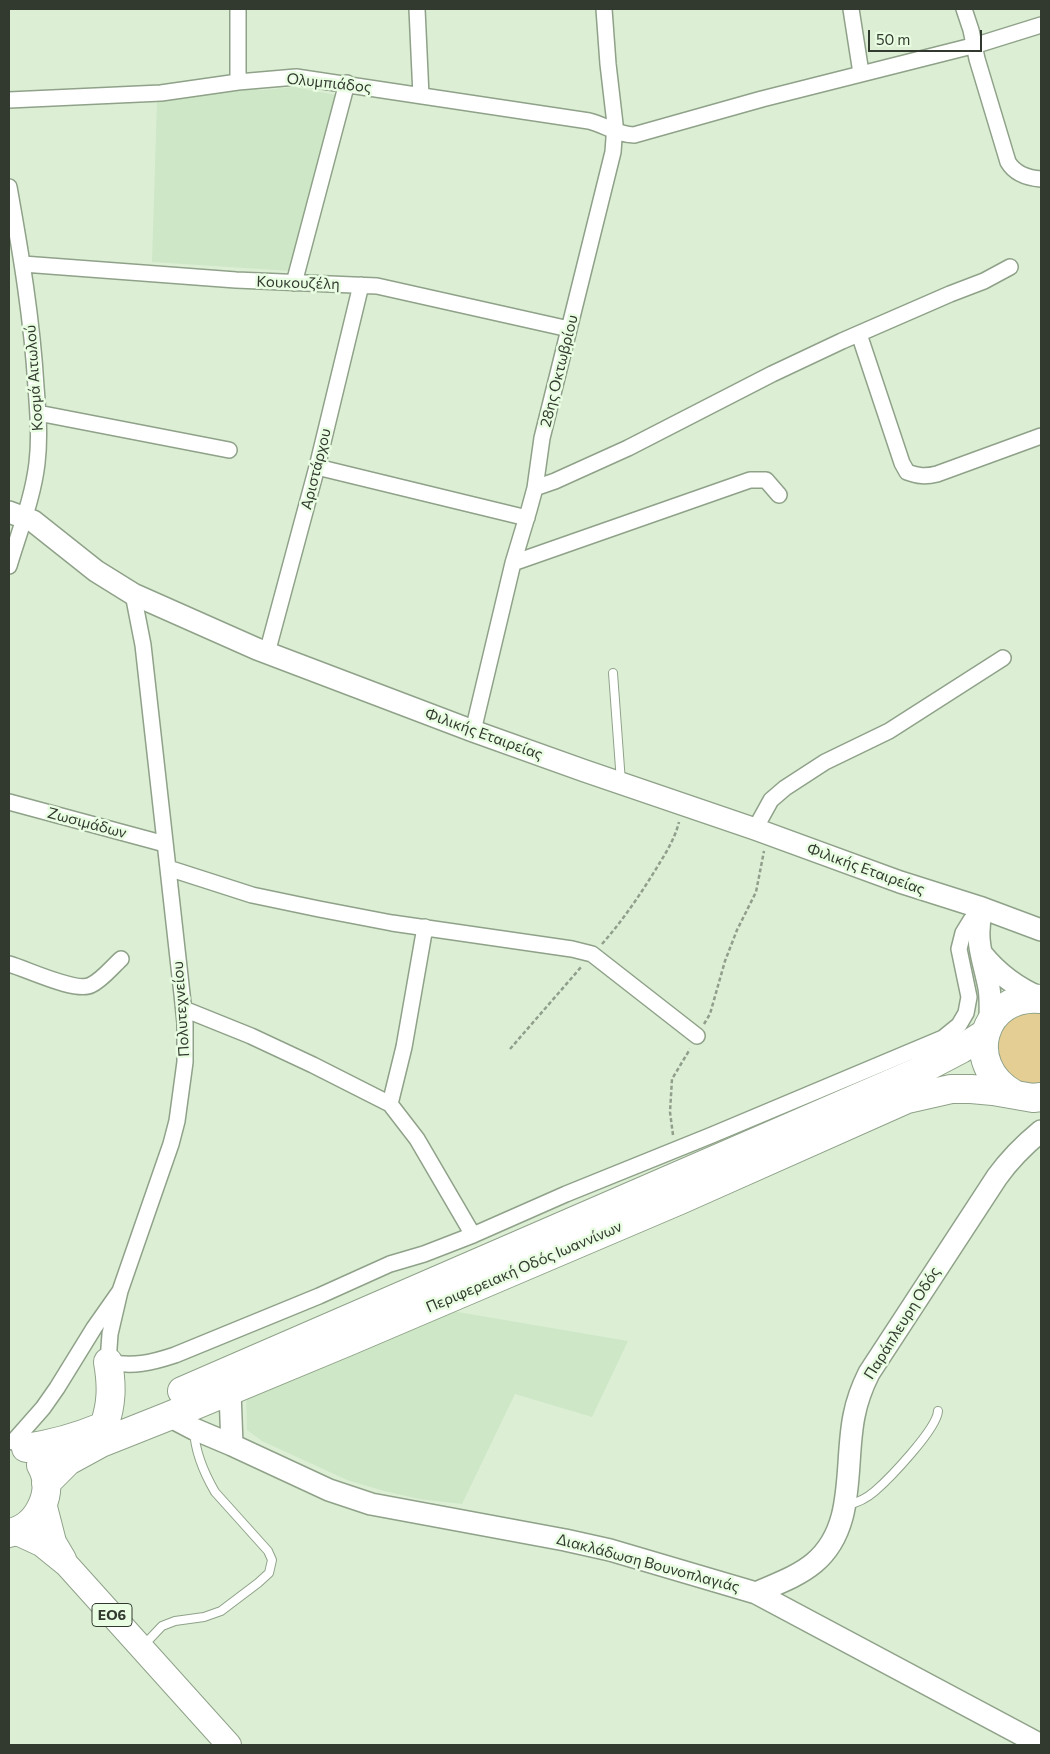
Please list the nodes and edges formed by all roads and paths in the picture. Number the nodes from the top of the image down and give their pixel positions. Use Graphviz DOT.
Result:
graph roads {
  1 [pos="238,9"];
  2 [pos="417,9"];
  3 [pos="604,9"];
  4 [pos="853,9"];
  5 [pos="964,9"];
  6 [pos="1041,25"];
  7 [pos="974,46"];
  8 [pos="861,74"];
  9 [pos="238,82"];
  10 [pos="347,83"];
  11 [pos="421,96"];
  12 [pos="9,100"];
  13 [pos="615,132"];
  14 [pos="1041,179"];
  15 [pos="9,187"];
  16 [pos="23,264"];
  17 [pos="1010,267"];
  18 [pos="294,283"];
  19 [pos="361,285"];
  20 [pos="569,329"];
  21 [pos="859,334"];
  22 [pos="38,413"];
  23 [pos="1041,436"];
  24 [pos="229,450"];
  25 [pos="317,467"];
  26 [pos="535,488"];
  27 [pos="779,495"];
  28 [pos="16,515"];
  29 [pos="527,518"];
  30 [pos="514,563"];
  31 [pos="9,566"];
  32 [pos="133,594"];
  33 [pos="267,653"];
  34 [pos="1003,658"];
  35 [pos="613,674"];
  36 [pos="473,731"];
  37 [pos="622,784"];
  38 [pos="9,802"];
  39 [pos="684,804"];
  40 [pos="760,831"];
  41 [pos="165,844"];
  42 [pos="168,868"];
  43 [pos="982,908"];
  44 [pos="425,927"];
  45 [pos="1041,930"];
  46 [pos="981,952"];
  47 [pos="592,954"];
  48 [pos="121,959"];
  49 [pos="9,964"];
  50 [pos="1041,999"];
  51 [pos="184,1009"];
  52 [pos="988,1028"];
  53 [pos="698,1036"];
  54 [pos="510,1049"];
  55 [pos="1014,1094"];
  56 [pos="1041,1097"];
  57 [pos="390,1104"];
  58 [pos="1041,1132"];
  59 [pos="677,1149"];
  60 [pos="473,1235"];
  61 [pos="120,1292"];
  62 [pos="108,1362"];
  63 [pos="230,1392"];
  64 [pos="938,1411"];
  65 [pos="169,1416"];
  66 [pos="104,1426"];
  67 [pos="194,1429"];
  68 [pos="16,1444"];
  69 [pos="232,1445"];
  70 [pos="45,1493"];
  71 [pos="845,1506"];
  72 [pos="12,1532"];
  73 [pos="67,1565"];
  74 [pos="756,1593"];
  75 [pos="141,1647"];
  76 [pos="229,1745"];
  77 [pos="1041,1745"];
  1 -- 9 [label="street"];
  2 -- 11 [label="street"];
  3 -- 13 [label="street, 28ης Οκτωβρίου"];
  4 -- 8 [label="street"];
  5 -- 7 [label="street"];
  6 -- 7 [label="street, Ολυμπιάδος"];
  7 -- 8 [label="street, Ολυμπιάδος"];
  7 -- 14 [label="street"];
  8 -- 13 [label="street, Ολυμπιάδος"];
  9 -- 10 [label="street, Ολυμπιάδος"];
  9 -- 12 [label="street, Ολυμπιάδος"];
  10 -- 11 [label="street, Ολυμπιάδος"];
  10 -- 18 [label="street"];
  11 -- 13 [label="street, Ολυμπιάδος"];
  13 -- 20 [label="street, 28ης Οκτωβρίου"];
  15 -- 16 [label="street, Κοσμά Αιτωλού"];
  16 -- 18 [label="street, Κουκουζέλη"];
  16 -- 22 [label="street, Κοσμά Αιτωλού"];
  17 -- 21 [label="street"];
  18 -- 19 [label="street, Κουκουζέλη"];
  19 -- 20 [label="street, Κουκουζέλη"];
  19 -- 25 [label="street, Αριστάρχου"];
  20 -- 26 [label="street, 28ης Οκτωβρίου"];
  21 -- 23 [label="street"];
  21 -- 26 [label="street"];
  22 -- 24 [label="street"];
  22 -- 28 [label="street, Κοσμά Αιτωλού"];
  25 -- 29 [label="street"];
  25 -- 33 [label="street, Αριστάρχου"];
  26 -- 29 [label="street, 28ης Οκτωβρίου"];
  27 -- 30 [label="street"];
  28 -- 31 [label="street, Κοσμά Αιτωλού"];
  28 -- 32 [label="street, Φιλικής Εταιρείας"];
  29 -- 30 [label="street, 28ης Οκτωβρίου"];
  30 -- 36 [label="street, 28ης Οκτωβρίου"];
  32 -- 33 [label="street, Φιλικής Εταιρείας"];
  32 -- 41 [label="street, Πολυτεχνείου"];
  33 -- 36 [label="street, Φιλικής Εταιρείας"];
  34 -- 40 [label="street"];
  35 -- 37 [label="lane"];
  36 -- 37 [label="street, Φιλικής Εταιρείας"];
  37 -- 39 [label="street, Φιλικής Εταιρείας"];
  38 -- 41 [label="street, Ζωσιμάδων"];
  39 -- 40 [label="street, Φιλικής Εταιρείας"];
  39 -- 47 [label="path"];
  40 -- 43 [label="street, Φιλικής Εταιρείας"];
  40 -- 53 [label="path"];
  41 -- 42 [label="street, Πολυτεχνείου"];
  42 -- 44 [label="street"];
  42 -- 51 [label="street, Πολυτεχνείου"];
  43 -- 45 [label="street"];
  43 -- 46 [label="street"];
  43 -- 59 [label="street"];
  44 -- 47 [label="street"];
  44 -- 57 [label="street"];
  46 -- 50 [label="street"];
  46 -- 52 [label="street"];
  47 -- 53 [label="street"];
  47 -- 54 [label="path"];
  48 -- 49 [label="street"];
  50 -- 52 [label="highway, Περιφερειακή Οδός Ιωαννίνων"];
  51 -- 57 [label="street"];
  51 -- 61 [label="street, Πολυτεχνείου"];
  52 -- 55 [label="highway"];
  52 -- 66 [label="highway, Περιφερειακή Οδός Ιωαννίνων"];
  53 -- 59 [label="path"];
  55 -- 56 [label="highway, Περιφερειακή Οδός Ιωαννίνων"];
  55 -- 63 [label="highway, Περιφερειακή Οδός Ιωαννίνων"];
  57 -- 60 [label="street"];
  58 -- 71 [label="street, Παράπλευρη Οδός"];
  59 -- 60 [label="street"];
  60 -- 62 [label="street"];
  61 -- 62 [label="street"];
  61 -- 68 [label="street, Πολυτεχνείου"];
  62 -- 66 [label="highway"];
  63 -- 65 [label="highway, Περιφερειακή Οδός Ιωαννίνων"];
  63 -- 69 [label="street"];
  64 -- 71 [label="lane"];
  65 -- 67 [label="street, Διακλάδωση Βουνοπλαγιάς"];
  65 -- 70 [label="highway, Περιφερειακή Οδός Ιωαννίνων"];
  66 -- 68 [label="highway, Περιφερειακή Οδός Ιωαννίνων"];
  67 -- 69 [label="street, Διακλάδωση Βουνοπλαγιάς"];
  67 -- 75 [label="lane"];
  68 -- 70 [label="highway, ΕΟ6"];
  69 -- 74 [label="street, Διακλάδωση Βουνοπλαγιάς"];
  70 -- 72 [label="highway, Περιφερειακή Οδός Ιωαννίνων / ΕΟ6"];
  70 -- 73 [label="main road, ΕΟ6"];
  71 -- 74 [label="street, Παράπλευρη Οδός"];
  72 -- 73 [label="main road, ΕΟ6"];
  73 -- 75 [label="main road, ΕΟ6"];
  74 -- 77 [label="street, Διακλάδωση Βουνοπλαγιάς"];
  75 -- 76 [label="main road, ΕΟ6"];
}
